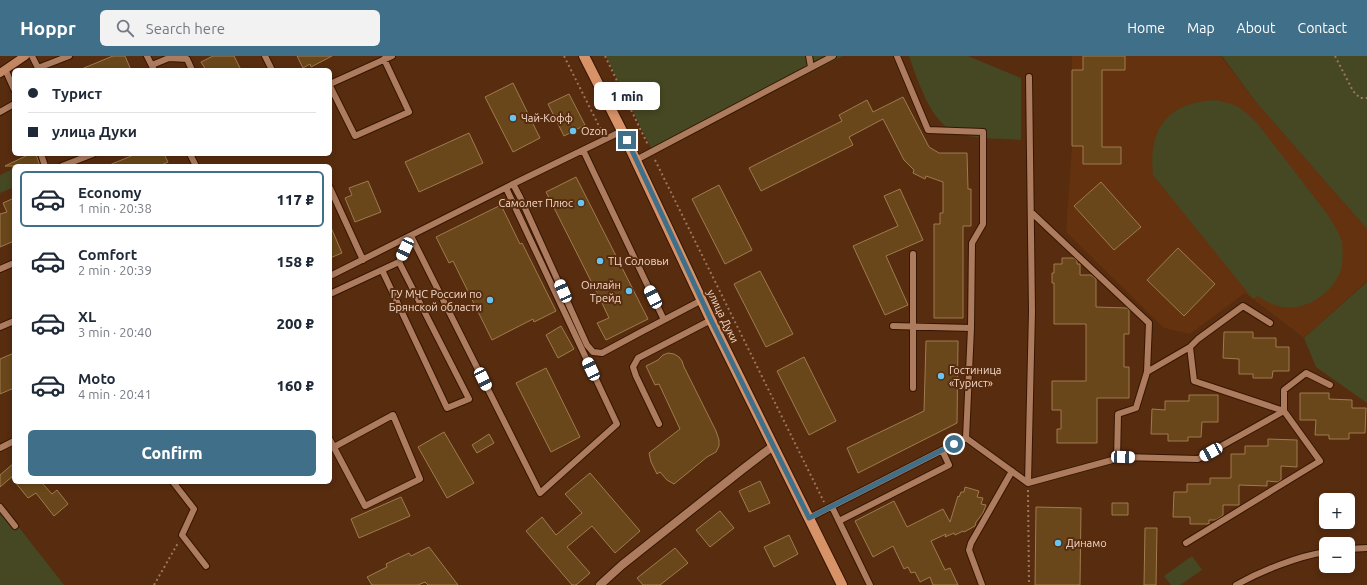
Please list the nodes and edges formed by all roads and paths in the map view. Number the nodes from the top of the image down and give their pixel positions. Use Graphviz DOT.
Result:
graph roads {
  1 [pos="25,56"];
  2 [pos="32,56"];
  3 [pos="69,56"];
  4 [pos="147,56"];
  5 [pos="265,56"];
  6 [pos="392,56"];
  7 [pos="564,56"];
  8 [pos="584,56"];
  9 [pos="605,56"];
  10 [pos="809,56"];
  11 [pos="833,56"];
  12 [pos="897,56"];
  13 [pos="1336,56"];
  14 [pos="384,59"];
  15 [pos="153,67"];
  16 [pos="811,67"];
  17 [pos="191,68"];
  18 [pos="271,68"];
  19 [pos="3,71"];
  20 [pos="1029,77"];
  21 [pos="332,84"];
  22 [pos="12,86"];
  23 [pos="332,89"];
  24 [pos="1367,98"];
  25 [pos="12,105"];
  26 [pos="0,112"];
  27 [pos="622,131"];
  28 [pos="605,139"];
  29 [pos="583,150"];
  30 [pos="651,152"];
  31 [pos="88,156"];
  32 [pos="636,160"];
  33 [pos="67,164"];
  34 [pos="513,184"];
  35 [pos="506,188"];
  36 [pos="332,192"];
  37 [pos="1031,212"];
  38 [pos="411,236"];
  39 [pos="913,254"];
  40 [pos="363,260"];
  41 [pos="399,262"];
  42 [pos="12,264"];
  43 [pos="0,269"];
  44 [pos="382,270"];
  45 [pos="332,275"];
  46 [pos="332,293"];
  47 [pos="702,300"];
  48 [pos="664,320"];
  49 [pos="711,320"];
  50 [pos="12,322"];
  51 [pos="1270,323"];
  52 [pos="893,326"];
  53 [pos="0,327"];
  54 [pos="913,327"];
  55 [pos="971,328"];
  56 [pos="1190,347"];
  57 [pos="1147,372"];
  58 [pos="1330,385"];
  59 [pos="913,388"];
  60 [pos="1284,410"];
  61 [pos="659,424"];
  62 [pos="966,438"];
  63 [pos="12,442"];
  64 [pos="332,444"];
  65 [pos="773,446"];
  66 [pos="334,447"];
  67 [pos="0,448"];
  68 [pos="942,450"];
  69 [pos="1117,460"];
  70 [pos="1012,471"];
  71 [pos="1028,483"];
  72 [pos="175,484"];
  73 [pos="0,507"];
  74 [pos="830,508"];
  75 [pos="809,518"];
  76 [pos="839,521"];
  77 [pos="15,526"];
  78 [pos="182,535"];
  79 [pos="1186,543"];
  80 [pos="1367,548"];
  81 [pos="1355,549"];
  82 [pos="1319,553"];
  83 [pos="206,566"];
  84 [pos="154,585"];
  85 [pos="600,585"];
  86 [pos="842,585"];
  87 [pos="870,585"];
  88 [pos="982,585"];
  89 [pos="1028,585"];
  90 [pos="1236,585"];
  1 -- 19 [label="main road"];
  2 -- 3 [label="lane"];
  4 -- 15 [label="lane"];
  5 -- 18 [label="lane"];
  6 -- 14 [label="lane"];
  7 -- 28 [label="path"];
  8 -- 27 [label="main road, улица Дуки"];
  9 -- 30 [label="path"];
  10 -- 16 [label="lane"];
  11 -- 16 [label="lane"];
  12 -- 55 [label="lane"];
  13 -- 24 [label="path"];
  14 -- 21 [label="lane"];
  14 -- 23 [label="lane"];
  15 -- 17 [label="lane"];
  16 -- 30 [label="lane"];
  19 -- 22 [label="lane"];
  20 -- 37 [label="lane"];
  25 -- 26 [label="lane"];
  27 -- 28 [label="lane"];
  27 -- 32 [label="main road, улица Дуки"];
  28 -- 29 [label="lane"];
  29 -- 34 [label="lane"];
  29 -- 48 [label="lane"];
  30 -- 32 [label="lane"];
  30 -- 74 [label="path"];
  31 -- 33 [label="lane"];
  32 -- 47 [label="main road, улица Дуки"];
  34 -- 35 [label="lane"];
  34 -- 48 [label="lane"];
  35 -- 38 [label="lane"];
  35 -- 38 [label="lane"];
  36 -- 40 [label="lane"];
  37 -- 57 [label="lane"];
  37 -- 71 [label="lane"];
  38 -- 40 [label="lane"];
  38 -- 41 [label="lane"];
  39 -- 54 [label="lane"];
  40 -- 45 [label="lane"];
  41 -- 44 [label="lane"];
  41 -- 44 [label="lane"];
  42 -- 43 [label="lane"];
  44 -- 46 [label="lane"];
  47 -- 48 [label="lane"];
  47 -- 49 [label="main road, улица Дуки"];
  49 -- 61 [label="lane"];
  49 -- 65 [label="main road, улица Дуки"];
  50 -- 53 [label="lane"];
  51 -- 56 [label="lane"];
  52 -- 54 [label="lane"];
  54 -- 55 [label="lane"];
  54 -- 59 [label="lane"];
  55 -- 62 [label="lane"];
  56 -- 57 [label="lane"];
  56 -- 60 [label="lane"];
  57 -- 69 [label="lane"];
  58 -- 60 [label="lane"];
  60 -- 69 [label="lane"];
  60 -- 79 [label="lane"];
  62 -- 68 [label="lane"];
  62 -- 70 [label="lane"];
  63 -- 67 [label="lane"];
  64 -- 66 [label="lane"];
  65 -- 75 [label="main road, улица Дуки"];
  65 -- 85 [label="street"];
  66 -- 66 [label="lane"];
  68 -- 74 [label="lane"];
  68 -- 76 [label="lane"];
  69 -- 71 [label="lane"];
  70 -- 71 [label="lane"];
  70 -- 88 [label="lane"];
  71 -- 89 [label="path"];
  72 -- 78 [label="lane"];
  73 -- 77 [label="lane"];
  74 -- 75 [label="lane"];
  74 -- 76 [label="lane"];
  75 -- 86 [label="main road, улица Дуки"];
  76 -- 87 [label="lane"];
  78 -- 83 [label="lane"];
  78 -- 84 [label="path"];
  80 -- 81 [label="lane"];
  82 -- 90 [label="lane"];
}
